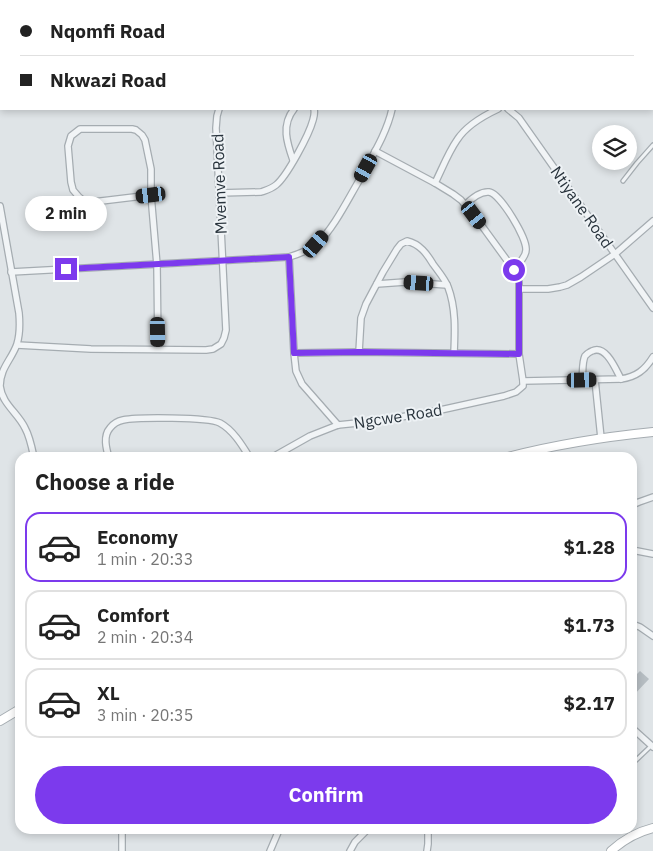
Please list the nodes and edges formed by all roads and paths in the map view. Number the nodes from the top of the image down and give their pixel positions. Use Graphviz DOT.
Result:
graph roads {
  1 [pos="219,110"];
  2 [pos="293,110"];
  3 [pos="314,110"];
  4 [pos="392,110"];
  5 [pos="483,110"];
  6 [pos="496,110"];
  7 [pos="509,110"];
  8 [pos="486,115"];
  9 [pos="653,145"];
  10 [pos="375,151"];
  11 [pos="293,160"];
  12 [pos="623,181"];
  13 [pos="435,183"];
  14 [pos="219,193"];
  15 [pos="151,195"];
  16 [pos="465,205"];
  17 [pos="0,206"];
  18 [pos="653,221"];
  19 [pos="615,254"];
  20 [pos="289,257"];
  21 [pos="222,260"];
  22 [pos="158,265"];
  23 [pos="514,270"];
  24 [pos="11,272"];
  25 [pos="377,284"];
  26 [pos="448,285"];
  27 [pos="519,289"];
  28 [pos="653,308"];
  29 [pos="17,345"];
  30 [pos="158,349"];
  31 [pos="359,352"];
  32 [pos="294,353"];
  33 [pos="454,353"];
  34 [pos="519,354"];
  35 [pos="653,357"];
  36 [pos="621,379"];
  37 [pos="523,380"];
  38 [pos="582,380"];
  39 [pos="595,380"];
  40 [pos="338,425"];
  41 [pos="653,432"];
  42 [pos="601,438"];
  43 [pos="32,452"];
  44 [pos="107,452"];
  45 [pos="246,452"];
  46 [pos="282,452"];
  47 [pos="531,452"];
  48 [pos="653,497"];
  49 [pos="637,503"];
  50 [pos="637,551"];
  51 [pos="653,554"];
  52 [pos="637,626"];
  53 [pos="653,636"];
  54 [pos="15,712"];
  55 [pos="0,721"];
  56 [pos="637,732"];
  57 [pos="652,746"];
  58 [pos="637,760"];
  59 [pos="653,828"];
  60 [pos="122,834"];
  61 [pos="277,834"];
  62 [pos="363,834"];
  63 [pos="428,834"];
  64 [pos="122,851"];
  65 [pos="270,851"];
  66 [pos="350,851"];
  67 [pos="426,851"];
  68 [pos="611,851"];
  1 -- 14 [label="street, Mvemve Road"];
  2 -- 11 [label="street"];
  3 -- 11 [label="street"];
  4 -- 10 [label="street"];
  5 -- 8 [label="street"];
  6 -- 8 [label="street"];
  7 -- 19 [label="street, Ntiyane Road"];
  8 -- 13 [label="street"];
  9 -- 12 [label="lane"];
  10 -- 13 [label="street"];
  10 -- 20 [label="street"];
  11 -- 14 [label="street"];
  13 -- 16 [label="street"];
  14 -- 21 [label="street, Mvemve Road"];
  15 -- 15 [label="street"];
  15 -- 22 [label="street"];
  16 -- 23 [label="street"];
  16 -- 23 [label="street"];
  17 -- 24 [label="street"];
  18 -- 19 [label="street"];
  19 -- 27 [label="street"];
  19 -- 28 [label="street, Ntiyane Road"];
  20 -- 21 [label="street"];
  20 -- 32 [label="street"];
  21 -- 22 [label="street"];
  21 -- 30 [label="street, Mvemve Road"];
  22 -- 24 [label="street"];
  22 -- 30 [label="street"];
  23 -- 27 [label="street"];
  24 -- 29 [label="street"];
  25 -- 26 [label="street"];
  25 -- 26 [label="street"];
  25 -- 31 [label="street"];
  26 -- 33 [label="street"];
  27 -- 34 [label="street"];
  29 -- 30 [label="street"];
  29 -- 43 [label="street"];
  31 -- 32 [label="street"];
  31 -- 33 [label="street"];
  32 -- 40 [label="street"];
  33 -- 34 [label="street"];
  34 -- 37 [label="street"];
  35 -- 36 [label="street"];
  36 -- 38 [label="street"];
  36 -- 39 [label="street"];
  37 -- 38 [label="street"];
  37 -- 40 [label="street, Ngcwe Road"];
  38 -- 39 [label="street"];
  39 -- 42 [label="street"];
  40 -- 46 [label="street, Ngcwe Road"];
  41 -- 42 [label="street"];
  42 -- 47 [label="street"];
  44 -- 45 [label="street"];
  48 -- 49 [label="street"];
  50 -- 51 [label="street"];
  52 -- 53 [label="street"];
  54 -- 55 [label="street"];
  56 -- 57 [label="street"];
  57 -- 58 [label="lane"];
  59 -- 68 [label="street"];
  60 -- 64 [label="street"];
  61 -- 65 [label="street"];
  62 -- 66 [label="street"];
  63 -- 67 [label="street"];
}
